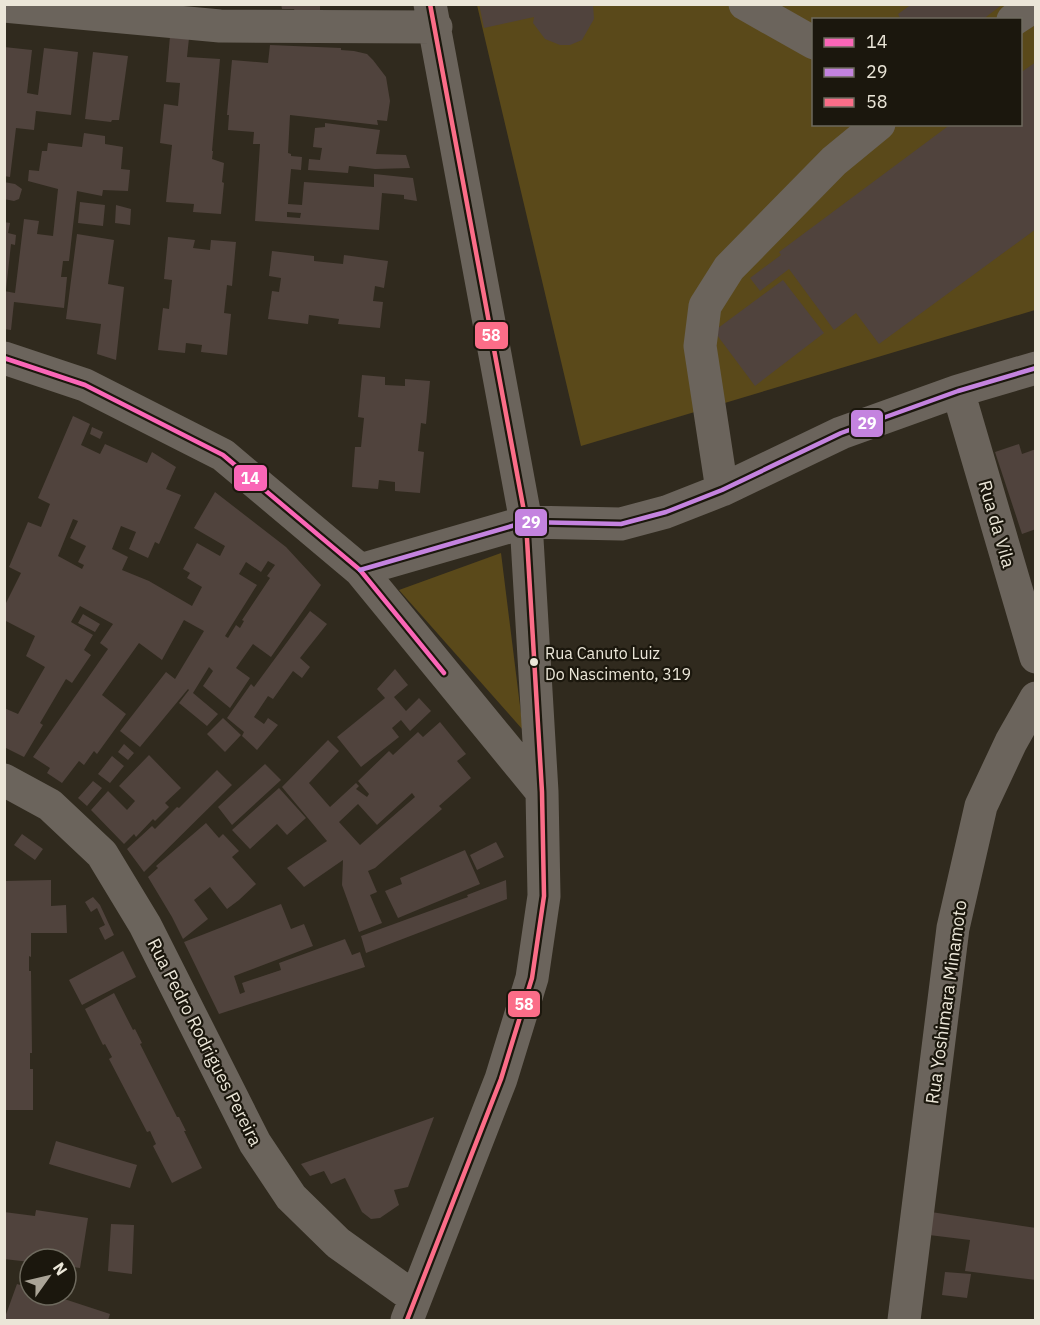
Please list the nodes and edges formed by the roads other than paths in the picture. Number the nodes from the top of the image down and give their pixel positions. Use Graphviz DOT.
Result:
graph roads {
  1 [pos="745,4"];
  2 [pos="1035,4"];
  3 [pos="4,6"];
  4 [pos="433,16"];
  5 [pos="1016,18"];
  6 [pos="812,42"];
  7 [pos="877,126"];
  8 [pos="4,358"];
  9 [pos="1035,368"];
  10 [pos="958,391"];
  11 [pos="722,490"];
  12 [pos="526,522"];
  13 [pos="360,570"];
  14 [pos="1035,657"];
  15 [pos="1035,698"];
  16 [pos="4,780"];
  17 [pos="542,792"];
  18 [pos="411,1309"];
  19 [pos="904,1320"];
  1 -- 6 [label="street"];
  2 -- 5 [label="street"];
  3 -- 4 [label="street"];
  4 -- 12 [label="street"];
  7 -- 11 [label="street"];
  8 -- 13 [label="street"];
  9 -- 10 [label="street"];
  10 -- 11 [label="street"];
  10 -- 14 [label="street, Rua da Vila"];
  11 -- 12 [label="street"];
  12 -- 13 [label="street"];
  12 -- 17 [label="street"];
  13 -- 17 [label="street"];
  15 -- 19 [label="street, Rua Yoshimara Minamoto"];
  16 -- 18 [label="street, Rua Pedro Rodrigues Pereira"];
  17 -- 18 [label="street"];
}
